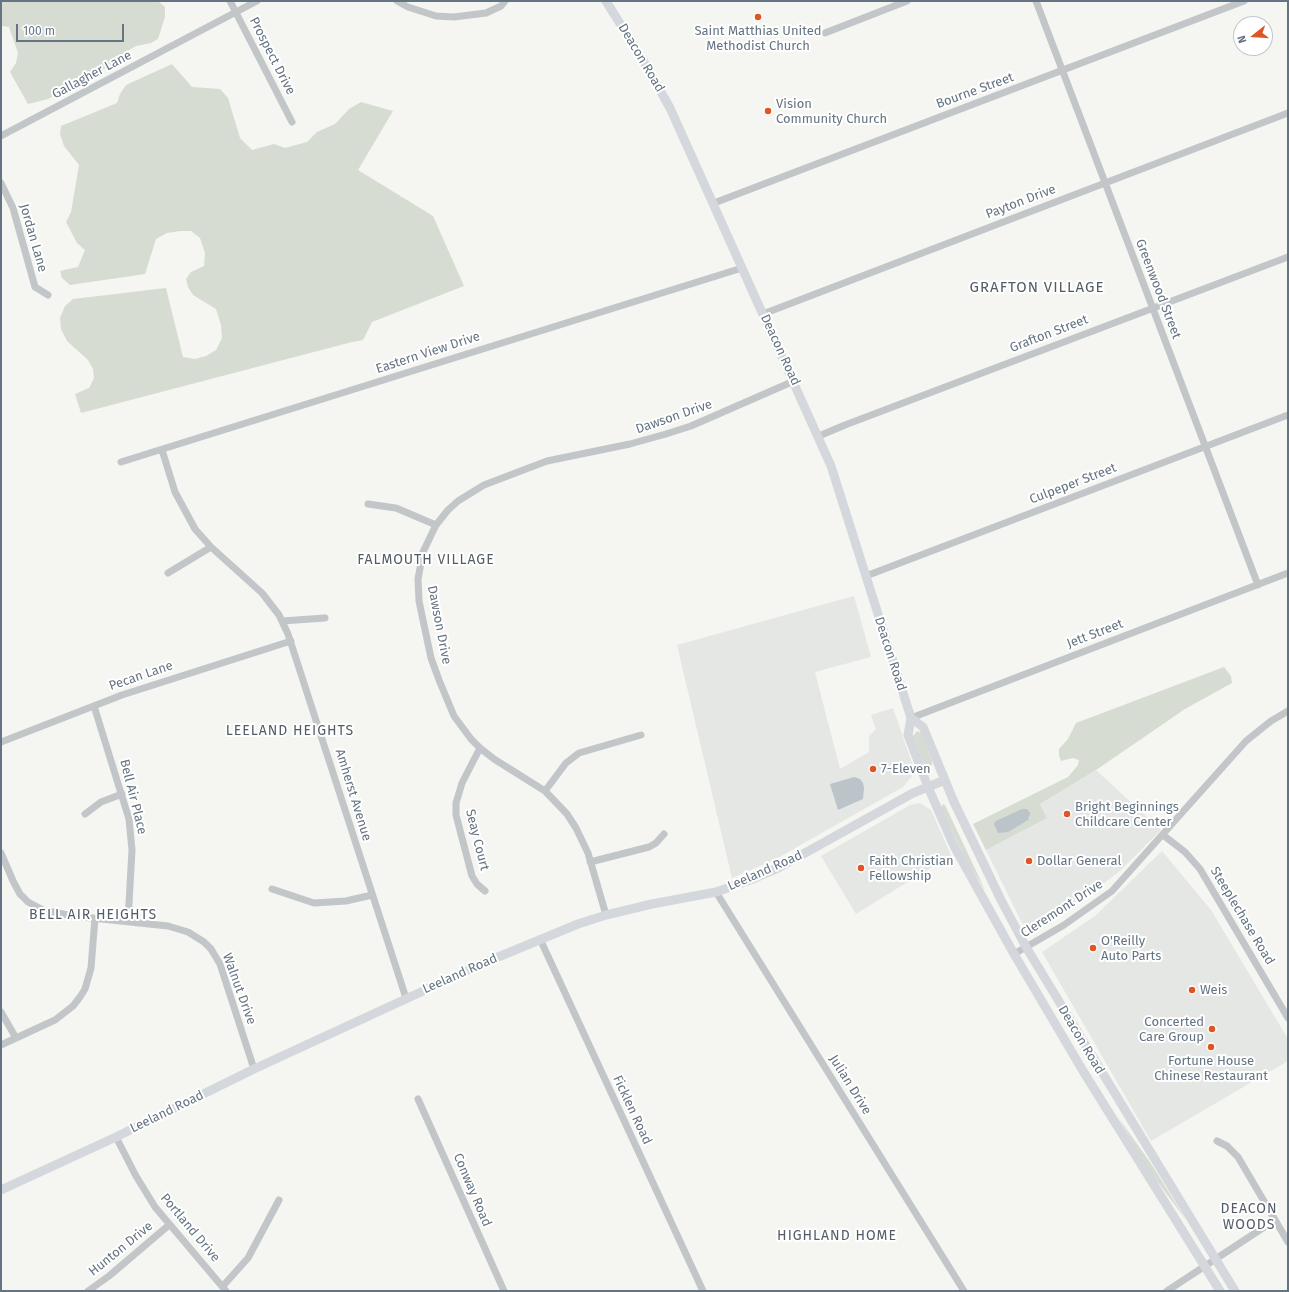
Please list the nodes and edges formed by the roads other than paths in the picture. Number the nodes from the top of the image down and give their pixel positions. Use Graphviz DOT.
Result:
graph roads {
  1 [pos="230,1"];
  2 [pos="257,1"];
  3 [pos="397,1"];
  4 [pos="505,1"];
  5 [pos="606,1"];
  6 [pos="907,1"];
  7 [pos="1036,1"];
  8 [pos="1244,1"];
  9 [pos="237,12"];
  10 [pos="826,33"];
  11 [pos="1063,71"];
  12 [pos="1288,113"];
  13 [pos="292,122"];
  14 [pos="1,136"];
  15 [pos="1,183"];
  16 [pos="1105,183"];
  17 [pos="714,203"];
  18 [pos="1288,257"];
  19 [pos="742,268"];
  20 [pos="48,295"];
  21 [pos="1153,308"];
  22 [pos="763,314"];
  23 [pos="794,381"];
  24 [pos="1288,415"];
  25 [pos="819,436"];
  26 [pos="1206,447"];
  27 [pos="162,450"];
  28 [pos="121,462"];
  29 [pos="368,504"];
  30 [pos="436,525"];
  31 [pos="211,547"];
  32 [pos="168,573"];
  33 [pos="1288,573"];
  34 [pos="866,576"];
  35 [pos="1258,585"];
  36 [pos="325,618"];
  37 [pos="282,622"];
  38 [pos="291,641"];
  39 [pos="94,706"];
  40 [pos="1288,711"];
  41 [pos="911,718"];
  42 [pos="641,735"];
  43 [pos="1,742"];
  44 [pos="480,748"];
  45 [pos="945,780"];
  46 [pos="928,787"];
  47 [pos="545,791"];
  48 [pos="122,794"];
  49 [pos="85,814"];
  50 [pos="664,834"];
  51 [pos="1164,835"];
  52 [pos="1,853"];
  53 [pos="590,862"];
  54 [pos="272,889"];
  55 [pos="485,891"];
  56 [pos="716,892"];
  57 [pos="372,895"];
  58 [pos="606,915"];
  59 [pos="95,918"];
  60 [pos="128,921"];
  61 [pos="540,939"];
  62 [pos="1026,947"];
  63 [pos="1014,954"];
  64 [pos="406,998"];
  65 [pos="1,1012"];
  66 [pos="1288,1018"];
  67 [pos="16,1038"];
  68 [pos="1,1045"];
  69 [pos="254,1069"];
  70 [pos="418,1099"];
  71 [pos="116,1137"];
  72 [pos="1217,1141"];
  73 [pos="1,1190"];
  74 [pos="279,1200"];
  75 [pos="1275,1220"];
  76 [pos="169,1225"];
  77 [pos="1288,1242"];
  78 [pos="1216,1259"];
  79 [pos="1205,1266"];
  80 [pos="224,1289"];
  81 [pos="88,1291"];
  82 [pos="504,1291"];
  83 [pos="703,1291"];
  84 [pos="964,1291"];
  85 [pos="1167,1291"];
  86 [pos="1220,1291"];
  87 [pos="1235,1291"];
  1 -- 9 [label="street, Prospect Drive"];
  2 -- 9 [label="street, Gallagher Lane"];
  3 -- 4 [label="street"];
  5 -- 17 [label="main road, Deacon Road"];
  6 -- 10 [label="street"];
  7 -- 11 [label="street, Greenwood Street"];
  8 -- 11 [label="street, Bourne Street"];
  9 -- 13 [label="street, Prospect Drive"];
  9 -- 14 [label="street, Gallagher Lane"];
  11 -- 16 [label="street, Greenwood Street"];
  11 -- 17 [label="street, Bourne Street"];
  12 -- 16 [label="street, Payton Drive"];
  15 -- 20 [label="street, Jordan Lane"];
  16 -- 21 [label="street, Greenwood Street"];
  16 -- 22 [label="street, Payton Drive"];
  17 -- 19 [label="main road, Deacon Road"];
  18 -- 21 [label="street, Grafton Street"];
  19 -- 22 [label="main road, Deacon Road"];
  19 -- 27 [label="street, Eastern View Drive"];
  21 -- 25 [label="street, Grafton Street"];
  21 -- 26 [label="street, Greenwood Street"];
  22 -- 23 [label="main road, Deacon Road"];
  23 -- 25 [label="main road, Deacon Road"];
  23 -- 30 [label="street, Dawson Drive"];
  24 -- 26 [label="street, Culpeper Street"];
  25 -- 34 [label="main road, Deacon Road"];
  26 -- 34 [label="street, Culpeper Street"];
  26 -- 35 [label="street, Greenwood Street"];
  27 -- 28 [label="street, Eastern View Drive"];
  27 -- 31 [label="street, Amherst Avenue"];
  29 -- 30 [label="street"];
  30 -- 44 [label="street, Dawson Drive"];
  31 -- 32 [label="street"];
  31 -- 37 [label="street, Amherst Avenue"];
  33 -- 35 [label="street, Jett Street"];
  34 -- 41 [label="main road, Deacon Road"];
  35 -- 41 [label="street, Jett Street"];
  36 -- 37 [label="street"];
  37 -- 38 [label="street, Amherst Avenue"];
  38 -- 39 [label="street, Pecan Lane"];
  38 -- 57 [label="street, Amherst Avenue"];
  39 -- 43 [label="street, Pecan Lane"];
  39 -- 48 [label="street, Bell Air Place"];
  40 -- 51 [label="street, Cleremont Drive"];
  41 -- 45 [label="main road, Deacon Road"];
  41 -- 46 [label="main road, Deacon Road"];
  42 -- 47 [label="street"];
  44 -- 47 [label="street, Dawson Drive"];
  44 -- 55 [label="street, Seay Court"];
  45 -- 46 [label="main road"];
  45 -- 62 [label="main road, Deacon Road"];
  46 -- 56 [label="main road, Leeland Road"];
  46 -- 63 [label="main road, Deacon Road"];
  47 -- 53 [label="street, Dawson Drive"];
  48 -- 49 [label="street"];
  48 -- 60 [label="street, Bell Air Place"];
  50 -- 53 [label="street"];
  51 -- 62 [label="street, Cleremont Drive"];
  51 -- 66 [label="street, Steeplechase Road"];
  52 -- 59 [label="street, Walnut Drive"];
  53 -- 58 [label="street, Dawson Drive"];
  54 -- 57 [label="street"];
  56 -- 58 [label="main road, Leeland Road"];
  56 -- 84 [label="street, Julian Drive"];
  57 -- 64 [label="street, Amherst Avenue"];
  58 -- 61 [label="main road, Leeland Road"];
  59 -- 60 [label="street, Walnut Drive"];
  59 -- 67 [label="street"];
  60 -- 69 [label="street, Walnut Drive"];
  61 -- 64 [label="main road, Leeland Road"];
  61 -- 83 [label="street, Ficklen Road"];
  62 -- 63 [label="street, Cleremont Drive"];
  62 -- 78 [label="main road, Deacon Road"];
  63 -- 79 [label="main road, Deacon Road"];
  64 -- 69 [label="main road, Leeland Road"];
  65 -- 67 [label="street"];
  67 -- 68 [label="street"];
  69 -- 71 [label="main road, Leeland Road"];
  70 -- 82 [label="street, Conway Road"];
  71 -- 73 [label="main road, Leeland Road"];
  71 -- 76 [label="street, Portland Drive"];
  72 -- 75 [label="street"];
  74 -- 80 [label="street"];
  75 -- 77 [label="street"];
  75 -- 78 [label="street"];
  76 -- 80 [label="street, Portland Drive"];
  76 -- 81 [label="street, Hunton Drive"];
  78 -- 79 [label="street"];
  78 -- 87 [label="main road, Deacon Road"];
  79 -- 85 [label="street"];
  79 -- 86 [label="main road, Deacon Road"];
}
